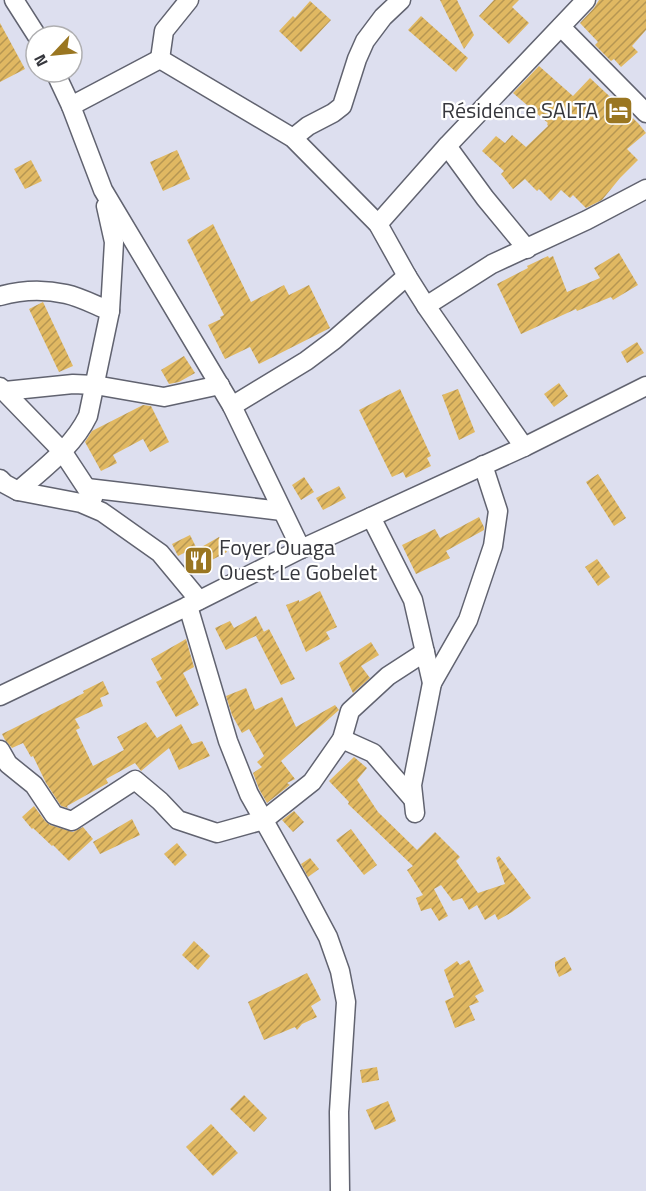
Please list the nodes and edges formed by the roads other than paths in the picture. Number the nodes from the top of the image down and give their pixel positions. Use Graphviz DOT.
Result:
graph roads {
  1 [pos="14,0"];
  2 [pos="189,0"];
  3 [pos="401,0"];
  4 [pos="586,0"];
  5 [pos="29,24"];
  6 [pos="561,27"];
  7 [pos="160,59"];
  8 [pos="61,84"];
  9 [pos="71,106"];
  10 [pos="646,113"];
  11 [pos="293,138"];
  12 [pos="447,146"];
  13 [pos="646,189"];
  14 [pos="103,190"];
  15 [pos="378,224"];
  16 [pos="527,249"];
  17 [pos="407,276"];
  18 [pos="0,296"];
  19 [pos="426,306"];
  20 [pos="110,311"];
  21 [pos="94,385"];
  22 [pos="220,385"];
  23 [pos="646,386"];
  24 [pos="2,389"];
  25 [pos="232,406"];
  26 [pos="524,447"];
  27 [pos="62,451"];
  28 [pos="483,465"];
  29 [pos="7,488"];
  30 [pos="87,488"];
  31 [pos="282,511"];
  32 [pos="102,512"];
  33 [pos="371,517"];
  34 [pos="301,549"];
  35 [pos="194,603"];
  36 [pos="425,652"];
  37 [pos="432,683"];
  38 [pos="0,696"];
  39 [pos="342,739"];
  40 [pos="0,750"];
  41 [pos="264,820"];
  42 [pos="340,1191"];
  1 -- 5 [label="street"];
  2 -- 7 [label="street"];
  3 -- 11 [label="street"];
  4 -- 6 [label="street"];
  6 -- 10 [label="street"];
  6 -- 12 [label="street"];
  7 -- 9 [label="street"];
  7 -- 11 [label="street"];
  8 -- 9 [label="street"];
  9 -- 14 [label="street"];
  11 -- 15 [label="street"];
  12 -- 15 [label="street"];
  12 -- 16 [label="street"];
  13 -- 16 [label="street"];
  14 -- 20 [label="street"];
  14 -- 22 [label="street"];
  15 -- 17 [label="street"];
  16 -- 19 [label="street"];
  17 -- 19 [label="street"];
  17 -- 25 [label="street"];
  18 -- 20 [label="street"];
  19 -- 26 [label="street"];
  20 -- 21 [label="street"];
  21 -- 22 [label="street"];
  21 -- 24 [label="street"];
  21 -- 27 [label="street"];
  22 -- 25 [label="street"];
  23 -- 26 [label="street"];
  24 -- 27 [label="street"];
  25 -- 31 [label="street"];
  26 -- 28 [label="street"];
  27 -- 29 [label="street"];
  27 -- 30 [label="street"];
  28 -- 33 [label="street"];
  28 -- 37 [label="street"];
  29 -- 32 [label="street"];
  30 -- 31 [label="street"];
  30 -- 32 [label="street"];
  31 -- 34 [label="street"];
  32 -- 35 [label="street"];
  33 -- 34 [label="street"];
  33 -- 36 [label="street"];
  34 -- 35 [label="street"];
  35 -- 38 [label="street"];
  35 -- 41 [label="street"];
  36 -- 37 [label="street"];
  36 -- 39 [label="street"];
  37 -- 39 [label="street"];
  39 -- 41 [label="street"];
  40 -- 41 [label="street"];
  41 -- 42 [label="street"];
}
